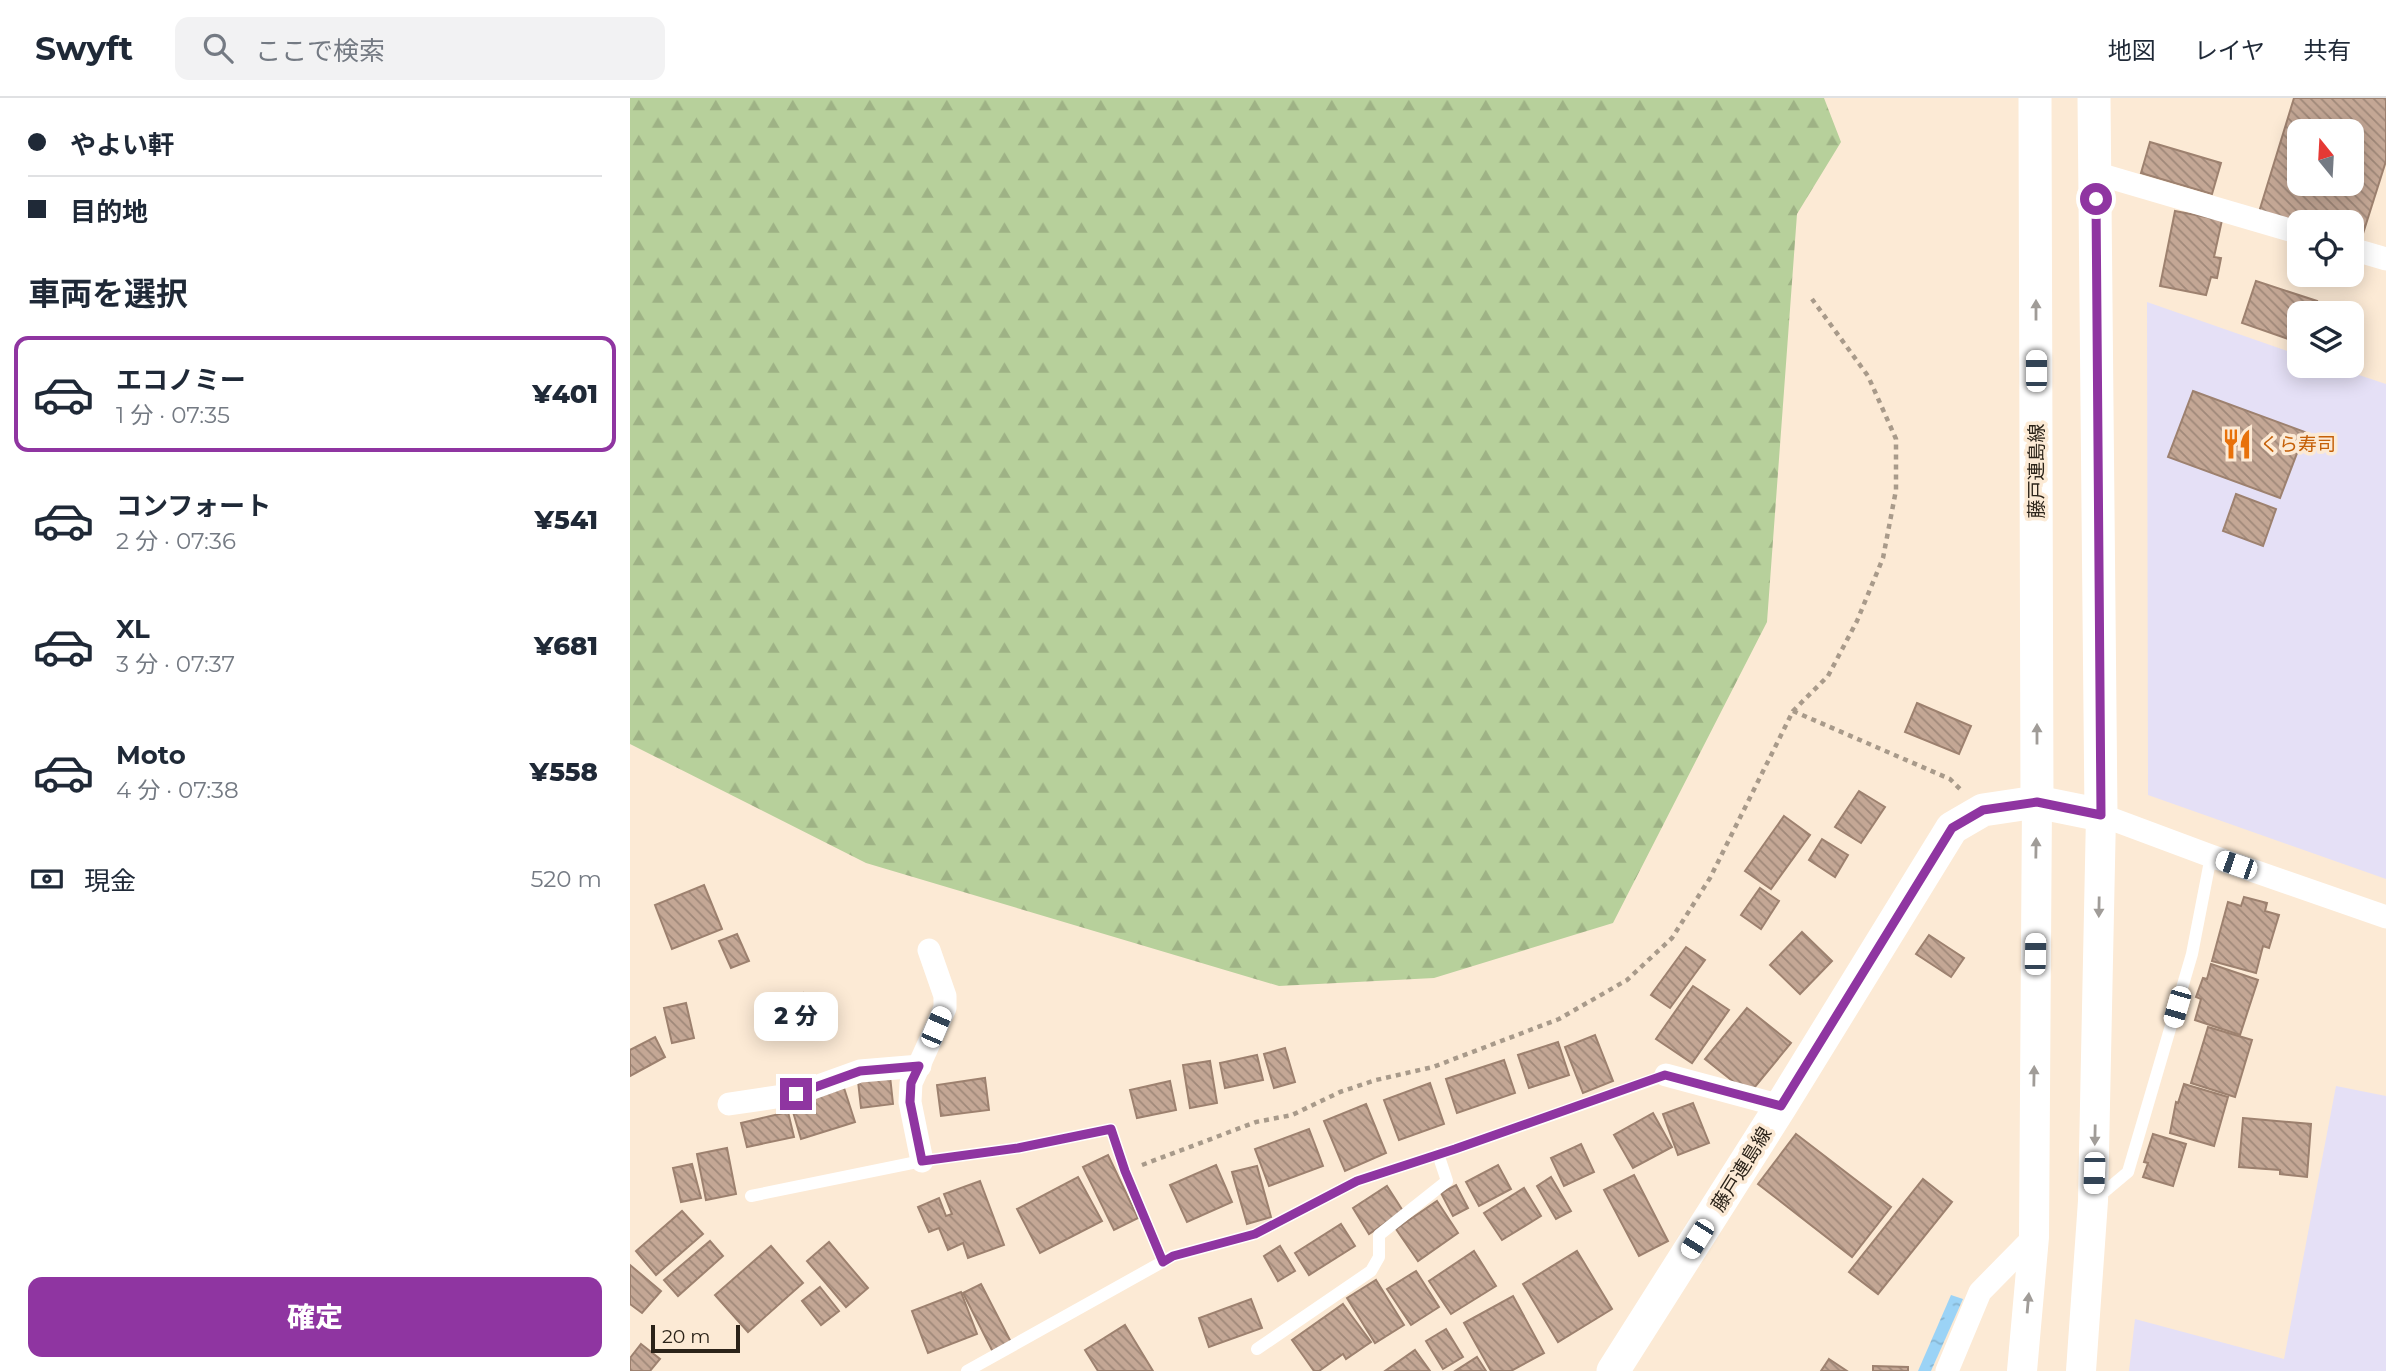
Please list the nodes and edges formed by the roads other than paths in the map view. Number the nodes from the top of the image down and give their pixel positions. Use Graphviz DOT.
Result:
graph roads {
  1 [pos="2035,98"];
  2 [pos="2094,98"];
  3 [pos="2095,173"];
  4 [pos="2287,229"];
  5 [pos="2364,253"];
  6 [pos="2386,259"];
  7 [pos="2037,802"];
  8 [pos="2101,815"];
  9 [pos="2211,856"];
  10 [pos="2386,917"];
  11 [pos="929,950"];
  12 [pos="919,1066"];
  13 [pos="1665,1075"];
  14 [pos="729,1104"];
  15 [pos="1781,1106"];
  16 [pos="1438,1154"];
  17 [pos="922,1161"];
  18 [pos="751,1196"];
  19 [pos="2093,1200"];
  20 [pos="2034,1237"];
  21 [pos="1163,1262"];
  22 [pos="1257,1349"];
  23 [pos="968,1371"];
  24 [pos="1613,1371"];
  25 [pos="1947,1371"];
  26 [pos="2022,1371"];
  27 [pos="2081,1371"];
  7 -- 1 [label="main road, 藤戸連島線, one-way"];
  2 -- 3 [label="main road"];
  3 -- 4 [label="street"];
  3 -- 8 [label="main road"];
  5 -- 6 [label="street"];
  7 -- 8 [label="main road, 藤戸連島線"];
  7 -- 15 [label="main road, 藤戸連島線"];
  20 -- 7 [label="street, one-way"];
  8 -- 9 [label="street"];
  8 -- 19 [label="street, one-way"];
  9 -- 10 [label="street"];
  9 -- 19 [label="lane"];
  11 -- 12 [label="street"];
  12 -- 14 [label="street"];
  12 -- 17 [label="street"];
  13 -- 15 [label="street"];
  13 -- 16 [label="lane"];
  15 -- 24 [label="main road, 藤戸連島線"];
  16 -- 21 [label="lane"];
  16 -- 22 [label="lane"];
  17 -- 18 [label="lane"];
  17 -- 21 [label="lane"];
  19 -- 27 [label="street"];
  20 -- 25 [label="street"];
  26 -- 20 [label="street, one-way"];
  21 -- 23 [label="lane"];
}
